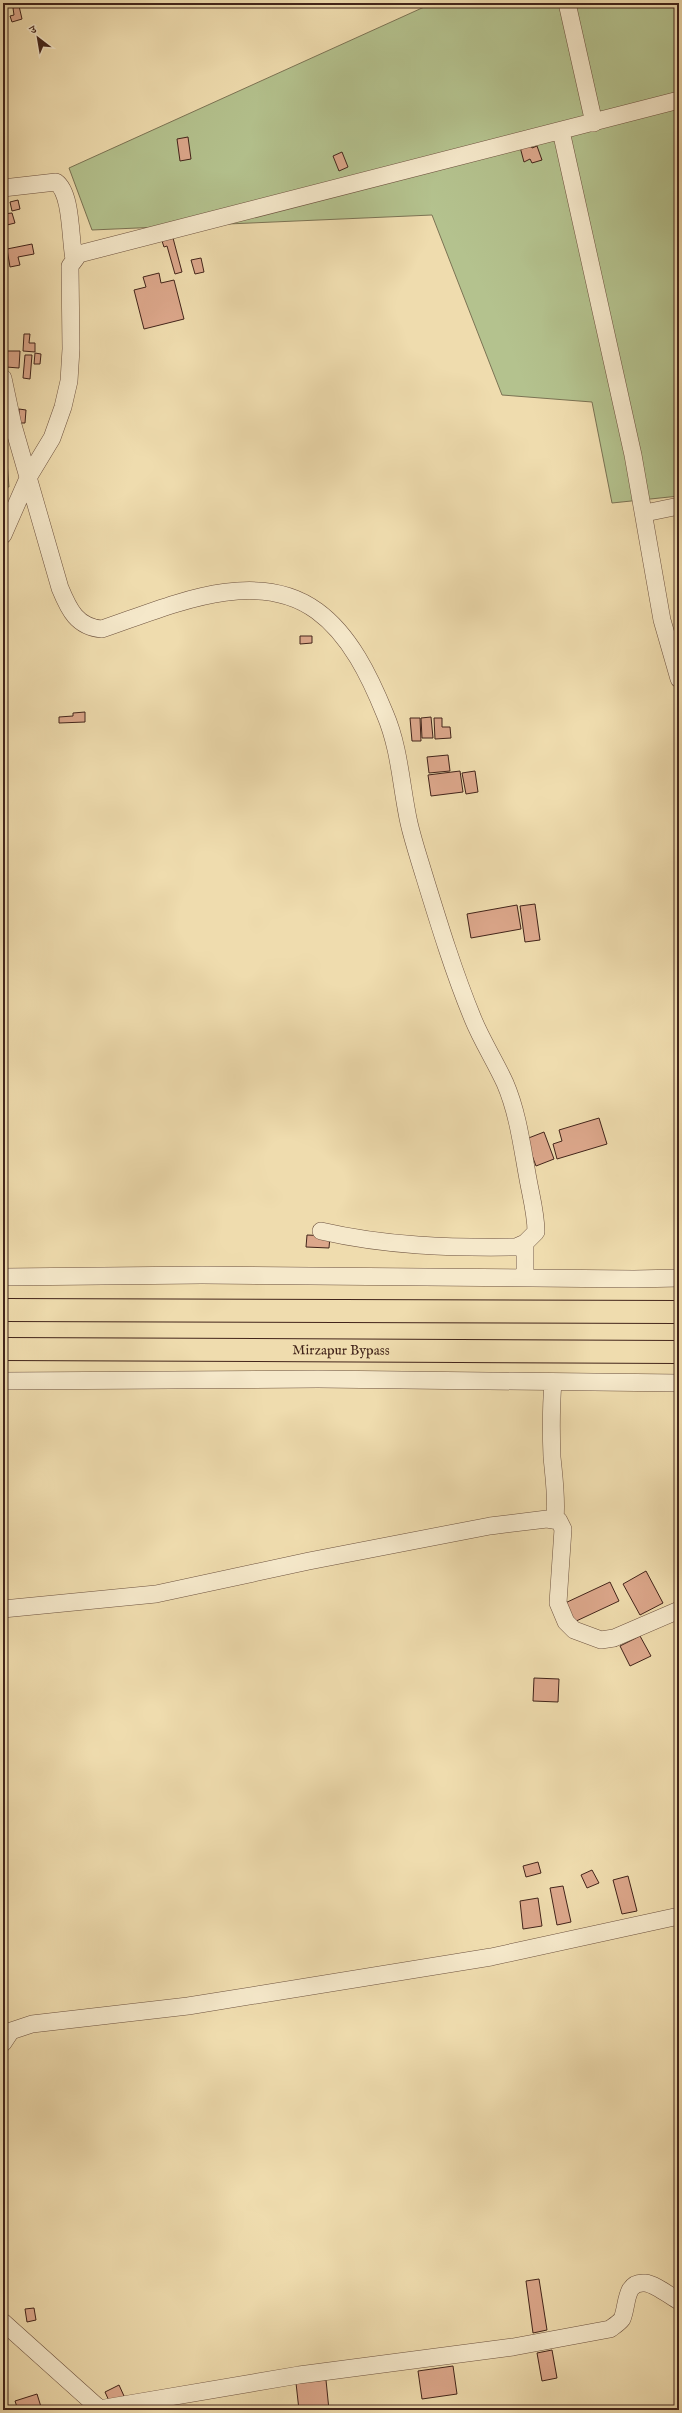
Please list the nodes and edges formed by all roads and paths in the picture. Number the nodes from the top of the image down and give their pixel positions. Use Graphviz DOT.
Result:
graph roads {
  1 [pos="566,3"];
  2 [pos="679,100"];
  3 [pos="594,122"];
  4 [pos="560,131"];
  5 [pos="3,188"];
  6 [pos="74,259"];
  7 [pos="3,378"];
  8 [pos="29,476"];
  9 [pos="679,506"];
  10 [pos="645,513"];
  11 [pos="3,535"];
  12 [pos="679,679"];
  13 [pos="321,1231"];
  14 [pos="525,1243"];
  15 [pos="3,1277"];
  16 [pos="525,1278"];
  17 [pos="679,1278"];
  18 [pos="3,1310"];
  19 [pos="679,1312"];
  20 [pos="3,1349"];
  21 [pos="679,1352"];
  22 [pos="3,1381"];
  23 [pos="553,1382"];
  24 [pos="679,1383"];
  25 [pos="555,1519"];
  26 [pos="3,1609"];
  27 [pos="679,1610"];
  28 [pos="679,1916"];
  29 [pos="6,2034"];
  30 [pos="679,2301"];
  31 [pos="3,2322"];
  32 [pos="100,2410"];
  1 -- 3 [label="street"];
  2 -- 3 [label="street"];
  3 -- 4 [label="street"];
  4 -- 6 [label="street"];
  4 -- 10 [label="street"];
  5 -- 6 [label="street"];
  6 -- 8 [label="street"];
  7 -- 8 [label="street"];
  8 -- 11 [label="street"];
  8 -- 14 [label="street"];
  9 -- 10 [label="street"];
  10 -- 12 [label="street"];
  13 -- 14 [label="street"];
  14 -- 16 [label="street"];
  15 -- 16 [label="street"];
  16 -- 17 [label="street"];
  18 -- 19 [label="highway"];
  20 -- 21 [label="highway, Mirzapur Bypass"];
  22 -- 23 [label="street"];
  23 -- 24 [label="street"];
  23 -- 25 [label="street"];
  25 -- 26 [label="street"];
  25 -- 27 [label="street"];
  28 -- 29 [label="street"];
  30 -- 32 [label="street"];
  31 -- 32 [label="street"];
}
